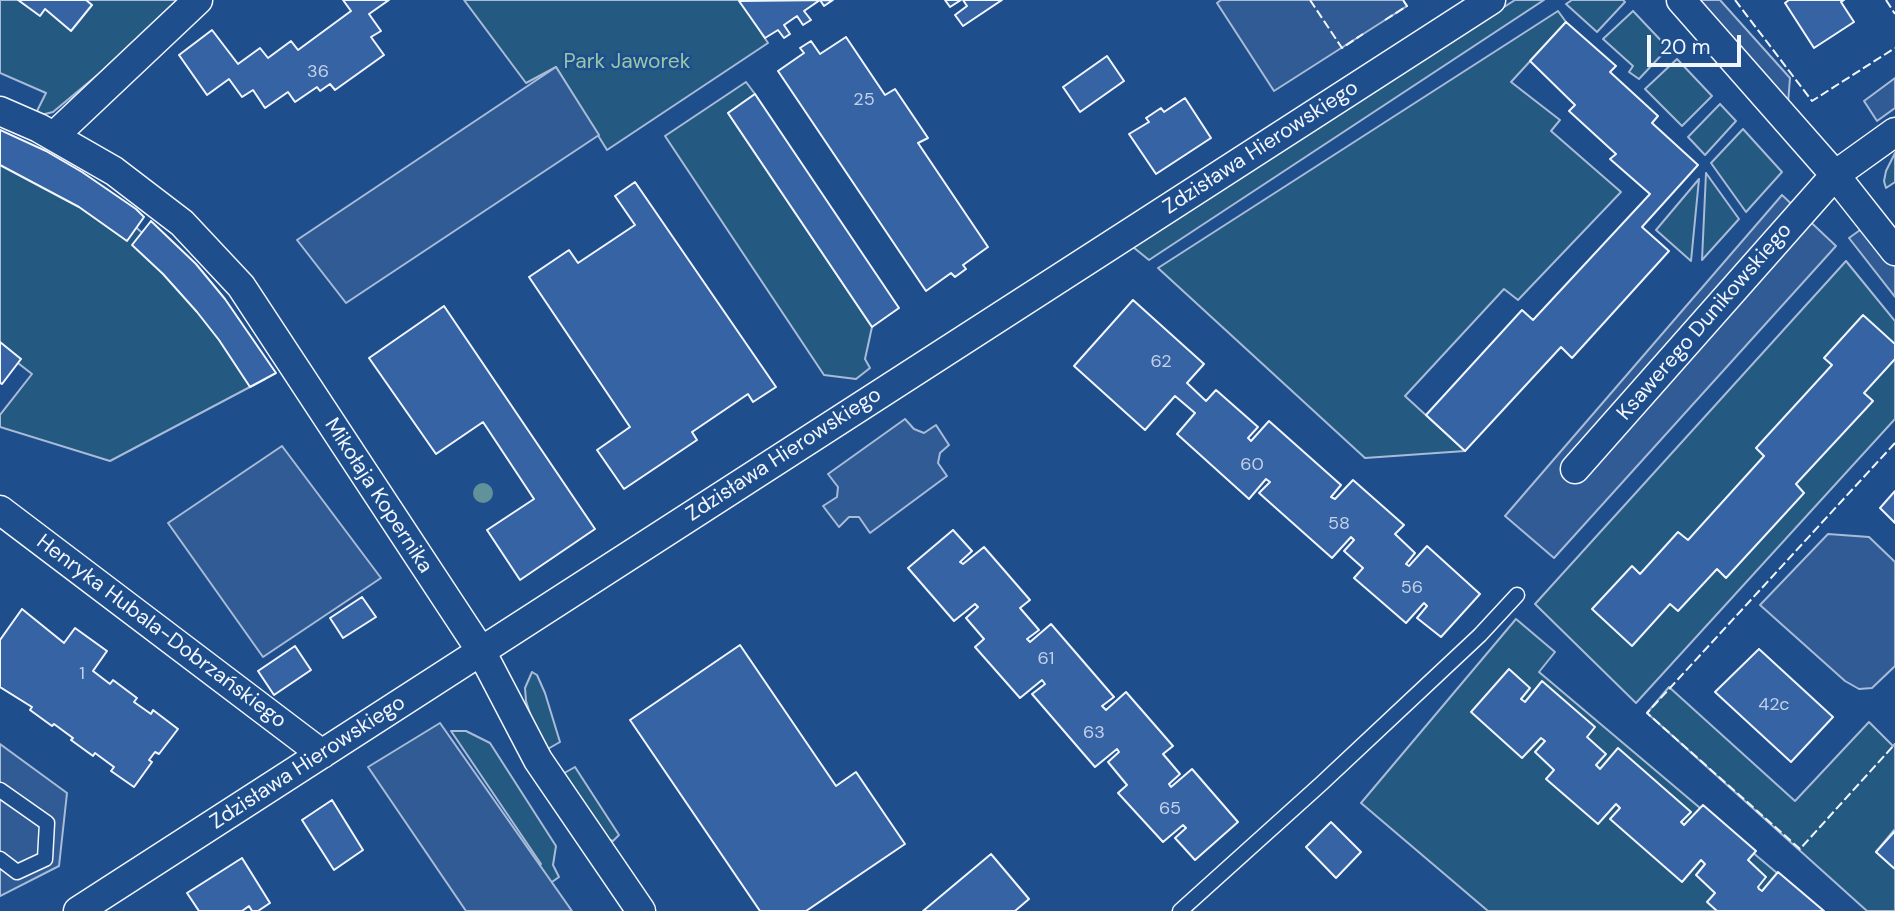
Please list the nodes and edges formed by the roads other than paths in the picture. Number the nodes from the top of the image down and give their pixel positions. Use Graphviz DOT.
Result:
graph roads {
  1 [pos="198,0"];
  2 [pos="1490,0"];
  3 [pos="1681,0"];
  4 [pos="0,111"];
  5 [pos="1895,132"];
  6 [pos="54,136"];
  7 [pos="1835,175"];
  8 [pos="1895,251"];
  9 [pos="1575,469"];
  10 [pos="0,510"];
  11 [pos="1517,595"];
  12 [pos="481,651"];
  13 [pos="321,754"];
  14 [pos="0,790"];
  15 [pos="0,859"];
  16 [pos="78,911"];
  17 [pos="641,911"];
  18 [pos="1180,911"];
  1 -- 6 [label="street"];
  2 -- 12 [label="street, Zdzisława Hierowskiego"];
  3 -- 7 [label="street"];
  4 -- 6 [label="street, Mikołaja Kopernika"];
  5 -- 7 [label="street, Ksawerego Dunikowskiego"];
  6 -- 12 [label="street, Mikołaja Kopernika"];
  7 -- 8 [label="street"];
  7 -- 9 [label="street, Ksawerego Dunikowskiego"];
  10 -- 13 [label="street, Henryka Hubala-Dobrzańskiego"];
  11 -- 18 [label="lane"];
  12 -- 13 [label="street, Zdzisława Hierowskiego"];
  12 -- 17 [label="street, Mikołaja Kopernika"];
  13 -- 16 [label="street, Zdzisława Hierowskiego"];
  14 -- 15 [label="lane"];
}
